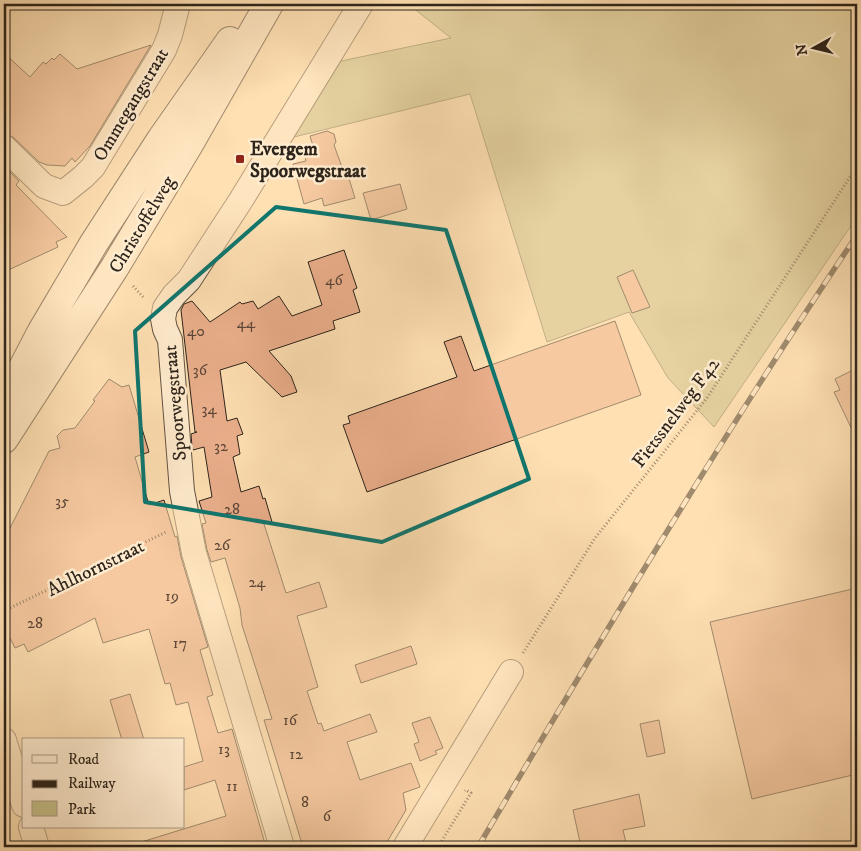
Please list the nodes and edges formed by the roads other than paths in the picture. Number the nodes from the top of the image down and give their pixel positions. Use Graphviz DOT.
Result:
graph roads {
  1 [pos="178,4"];
  2 [pos="255,4"];
  3 [pos="269,4"];
  4 [pos="361,4"];
  5 [pos="4,148"];
  6 [pos="4,404"];
  7 [pos="4,439"];
  8 [pos="511,672"];
  9 [pos="4,740"];
  10 [pos="22,798"];
  11 [pos="31,828"];
  12 [pos="37,847"];
  13 [pos="282,847"];
  14 [pos="405,847"];
  1 -- 5 [label="street, Ommegangstraat"];
  2 -- 6 [label="main road, Christoffelweg"];
  3 -- 7 [label="main road, Christoffelweg"];
  4 -- 13 [label="street, Spoorwegstraat"];
  8 -- 14 [label="street"];
  9 -- 10 [label="street"];
  11 -- 12 [label="street"];
}
